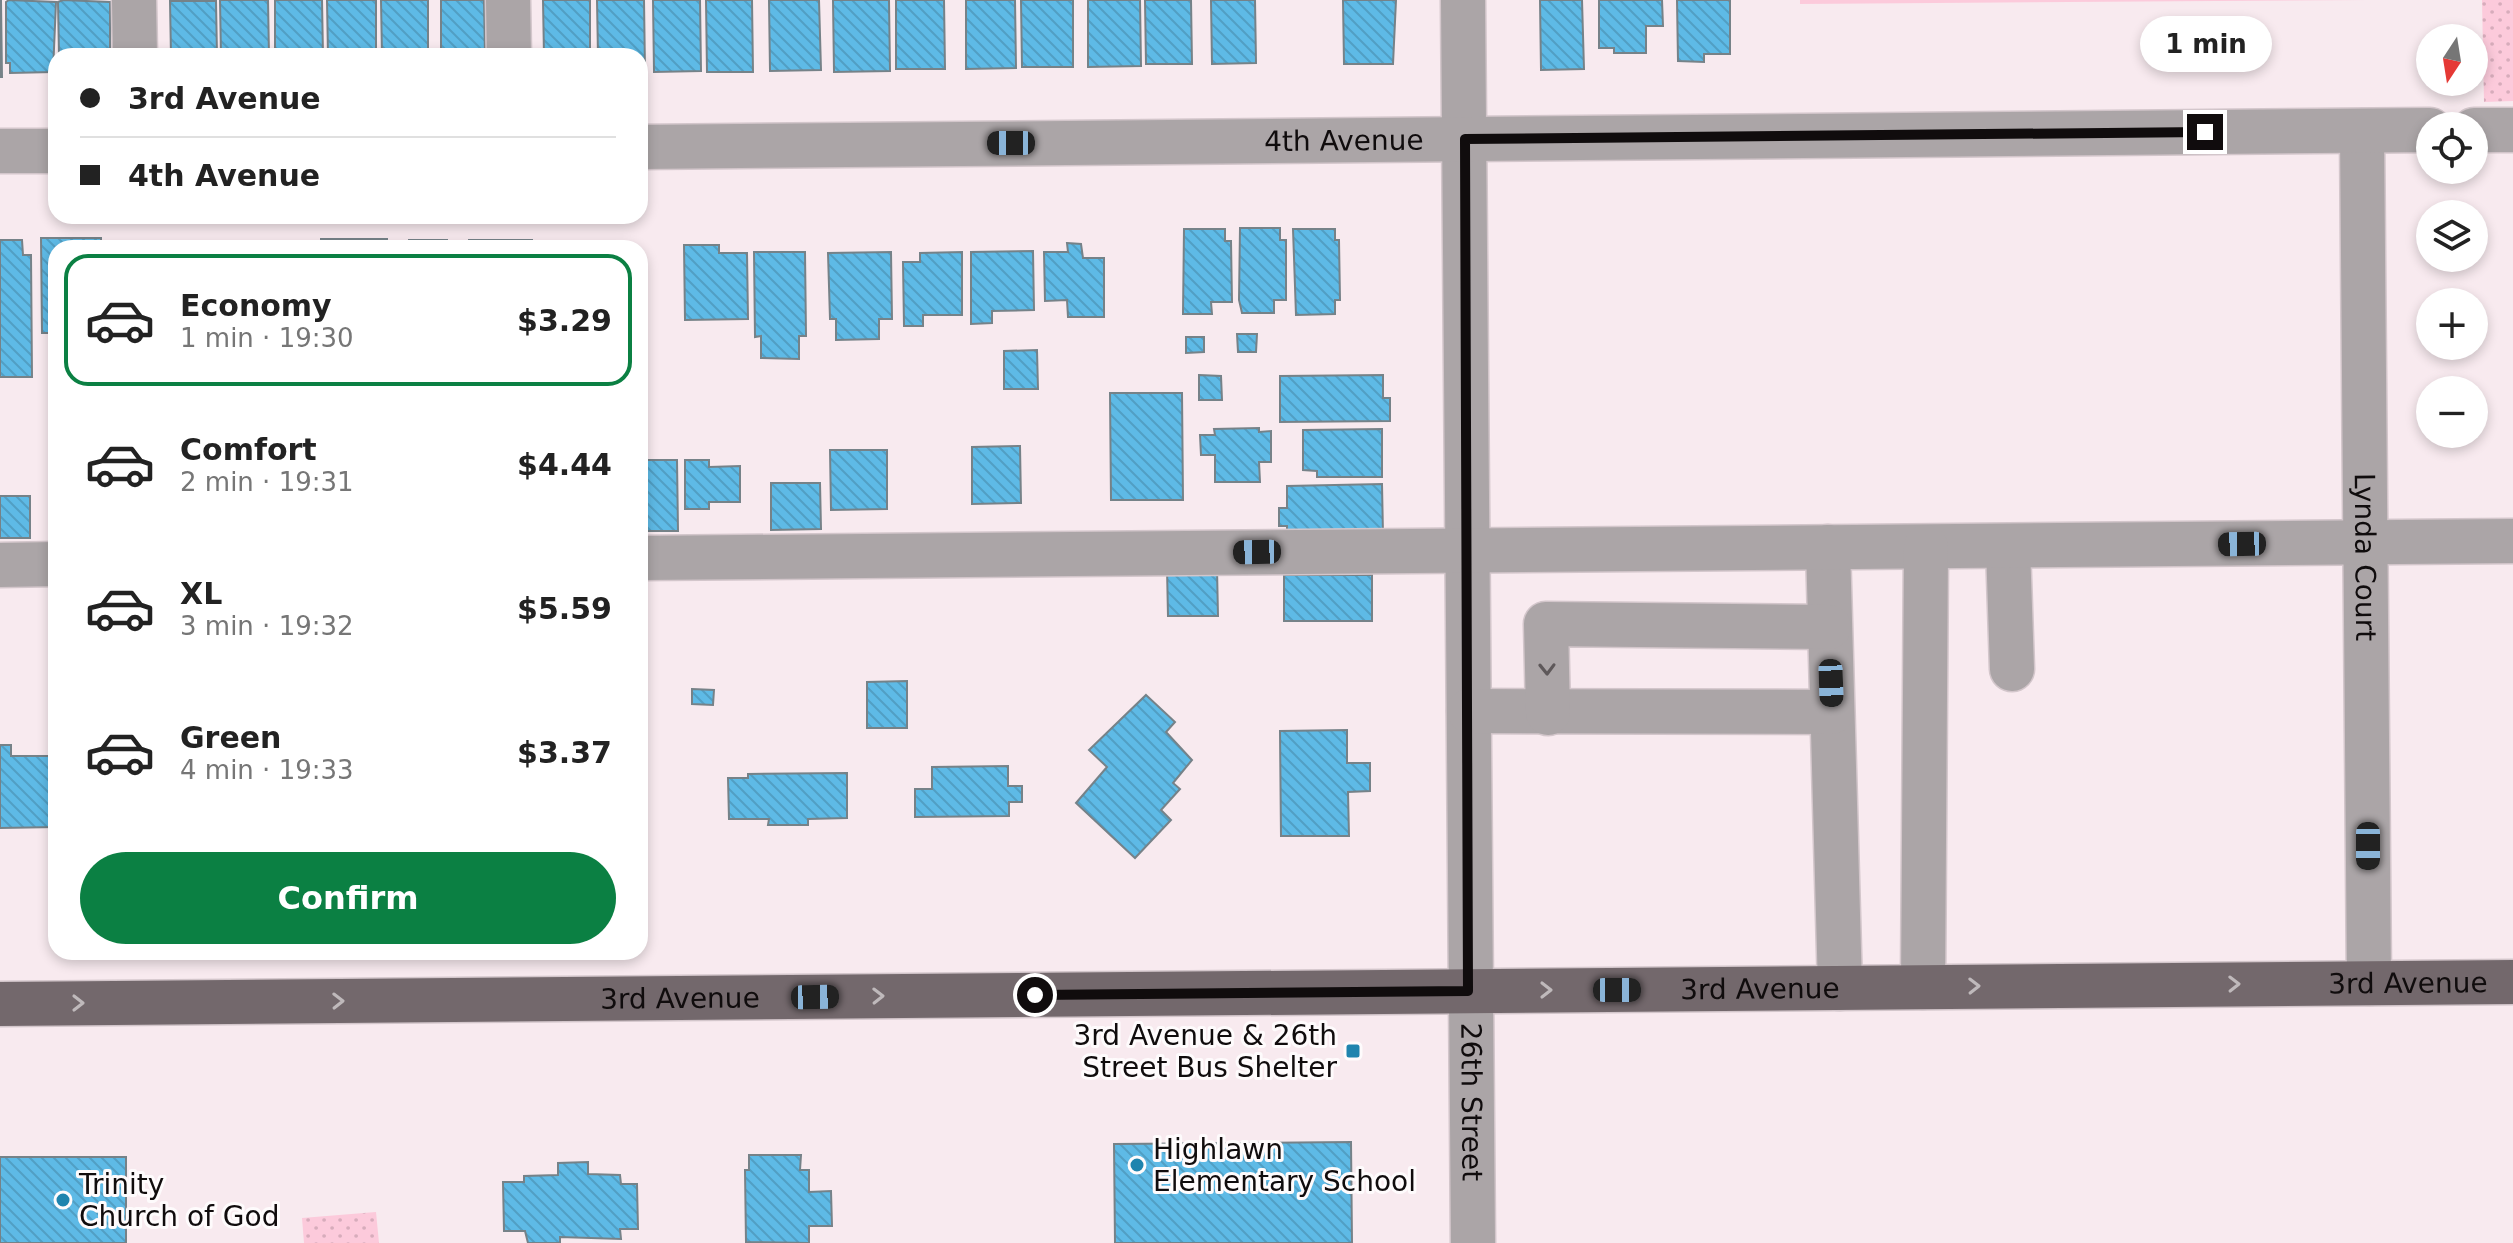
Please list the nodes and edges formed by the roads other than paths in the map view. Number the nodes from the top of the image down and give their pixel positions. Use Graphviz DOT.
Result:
graph roads {
  1 [pos="134,0"];
  2 [pos="508,0"];
  3 [pos="1463,0"];
  4 [pos="135,48"];
  5 [pos="509,48"];
  6 [pos="2416,130"];
  7 [pos="2488,130"];
  8 [pos="2513,130"];
  9 [pos="2362,131"];
  10 [pos="1465,139"];
  11 [pos="648,147"];
  12 [pos="0,151"];
  13 [pos="48,151"];
  14 [pos="2513,541"];
  15 [pos="2365,543"];
  16 [pos="1828,547"];
  17 [pos="1926,547"];
  18 [pos="2008,547"];
  19 [pos="1469,550"];
  20 [pos="648,558"];
  21 [pos="48,564"];
  22 [pos="0,565"];
  23 [pos="1829,627"];
  24 [pos="2012,669"];
  25 [pos="1469,711"];
  26 [pos="1832,712"];
  27 [pos="1548,713"];
  28 [pos="2513,982"];
  29 [pos="2369,983"];
  30 [pos="1923,987"];
  31 [pos="1840,988"];
  32 [pos="1468,991"];
  33 [pos="0,1004"];
  34 [pos="1473,1243"];
  1 -- 4 [label="street"];
  2 -- 5 [label="street"];
  3 -- 10 [label="street, 26th Street"];
  6 -- 9 [label="street, 4th Avenue"];
  7 -- 8 [label="street"];
  9 -- 10 [label="street, 4th Avenue"];
  9 -- 15 [label="street, Lynda Court"];
  10 -- 11 [label="street, 4th Avenue"];
  10 -- 19 [label="street, 26th Street"];
  12 -- 13 [label="street"];
  14 -- 15 [label="street"];
  15 -- 18 [label="street"];
  15 -- 29 [label="street, Lynda Court"];
  16 -- 17 [label="street"];
  16 -- 19 [label="street"];
  16 -- 23 [label="street"];
  17 -- 18 [label="street"];
  17 -- 30 [label="street"];
  18 -- 24 [label="street"];
  19 -- 20 [label="street"];
  19 -- 25 [label="street, 26th Street"];
  21 -- 22 [label="street"];
  23 -- 26 [label="street"];
  23 -- 27 [label="street, one-way"];
  25 -- 27 [label="street"];
  25 -- 32 [label="street, 26th Street"];
  26 -- 27 [label="street"];
  26 -- 31 [label="street"];
  28 -- 29 [label="main road, 3rd Avenue"];
  30 -- 29 [label="main road, 3rd Avenue, one-way"];
  30 -- 31 [label="main road, 3rd Avenue"];
  32 -- 31 [label="main road, 3rd Avenue, one-way"];
  33 -- 32 [label="main road, 3rd Avenue, one-way"];
  32 -- 34 [label="street, 26th Street"];
}
